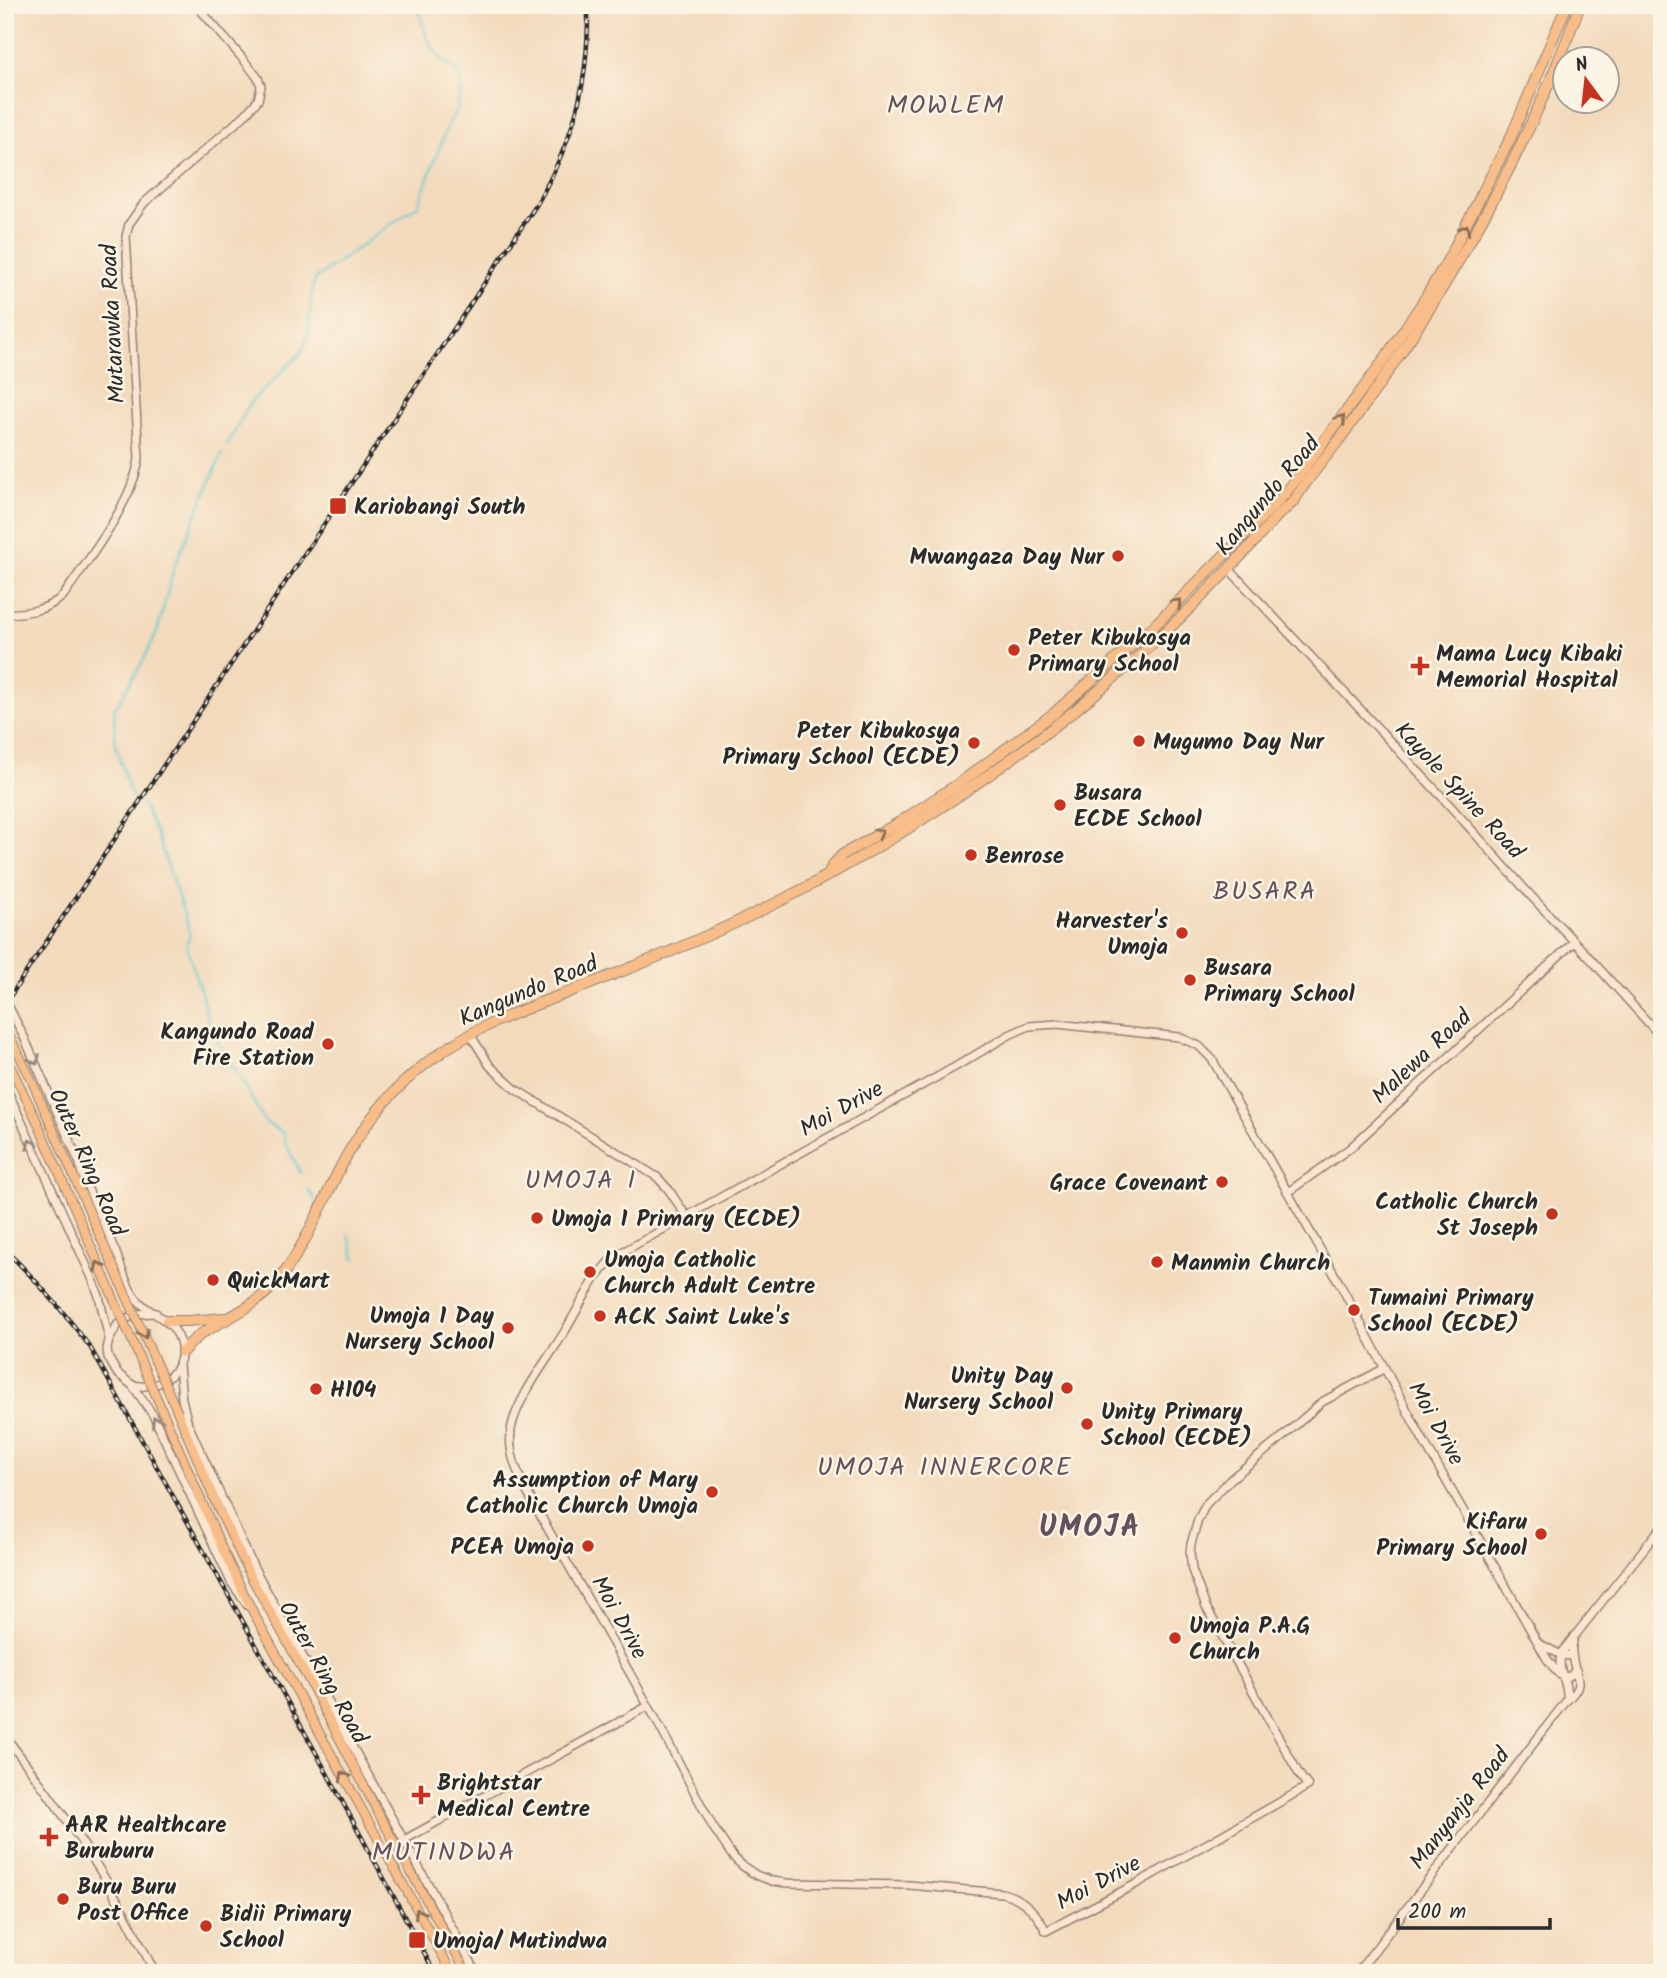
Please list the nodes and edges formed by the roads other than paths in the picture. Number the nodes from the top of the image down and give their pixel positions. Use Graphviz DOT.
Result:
graph roads {
  1 [pos="196,5"];
  2 [pos="1567,5"];
  3 [pos="1580,5"];
  4 [pos="1229,569"];
  5 [pos="5,614"];
  6 [pos="916,818"];
  7 [pos="1574,942"];
  8 [pos="5,999"];
  9 [pos="5,1027"];
  10 [pos="470,1034"];
  11 [pos="1662,1038"];
  12 [pos="5,1055"];
  13 [pos="5,1085"];
  14 [pos="1288,1192"];
  15 [pos="686,1216"];
  16 [pos="156,1313"];
  17 [pos="232,1317"];
  18 [pos="167,1321"];
  19 [pos="109,1340"];
  20 [pos="182,1352"];
  21 [pos="179,1365"];
  22 [pos="1385,1368"];
  23 [pos="132,1385"];
  24 [pos="1662,1526"];
  25 [pos="270,1600"];
  26 [pos="253,1612"];
  27 [pos="271,1614"];
  28 [pos="1574,1636"];
  29 [pos="1538,1643"];
  30 [pos="1566,1645"];
  31 [pos="1549,1649"];
  32 [pos="1561,1655"];
  33 [pos="1572,1656"];
  34 [pos="1576,1670"];
  35 [pos="1563,1678"];
  36 [pos="1567,1700"];
  37 [pos="648,1706"];
  38 [pos="5,1736"];
  39 [pos="404,1840"];
  40 [pos="155,1973"];
  41 [pos="452,1973"];
  42 [pos="467,1973"];
  43 [pos="477,1973"];
  44 [pos="1357,1973"];
  1 -- 5 [label="street, Mutarawka Road"];
  6 -- 2 [label="highway, Kangundo Road, one-way"];
  3 -- 4 [label="highway, Kangundo Road"];
  4 -- 6 [label="highway, Kangundo Road"];
  4 -- 7 [label="street, Kayole Spine Road"];
  6 -- 10 [label="highway, Kangundo Road"];
  7 -- 11 [label="street, Kayole Spine Road"];
  7 -- 14 [label="street, Malewa Road"];
  8 -- 16 [label="street, Outer Ring Road, one-way, bridge"];
  9 -- 27 [label="main road, Outer Ring Road, one-way, bridge"];
  10 -- 15 [label="street"];
  10 -- 17 [label="highway, Kangundo Road"];
  26 -- 12 [label="main road, Outer Ring Road, one-way, bridge"];
  19 -- 13 [label="street, Outer Ring Road, one-way"];
  14 -- 15 [label="street, Moi Drive"];
  14 -- 22 [label="street, Moi Drive"];
  15 -- 37 [label="street, Moi Drive"];
  16 -- 18 [label="street, Outer Ring Road"];
  16 -- 19 [label="street"];
  17 -- 18 [label="highway"];
  17 -- 20 [label="highway, Kangundo Road"];
  18 -- 20 [label="street, Outer Ring Road"];
  19 -- 23 [label="street, Outer Ring Road"];
  20 -- 21 [label="street"];
  21 -- 23 [label="street"];
  21 -- 25 [label="street"];
  22 -- 29 [label="street, Moi Drive"];
  22 -- 37 [label="street, Moi Drive"];
  26 -- 23 [label="street, Outer Ring Road, one-way"];
  24 -- 28 [label="street"];
  25 -- 27 [label="main road"];
  25 -- 39 [label="street"];
  41 -- 26 [label="main road, Outer Ring Road, one-way"];
  27 -- 42 [label="main road, Outer Ring Road"];
  28 -- 30 [label="street"];
  28 -- 33 [label="street"];
  29 -- 31 [label="street"];
  29 -- 35 [label="street, Moi Drive"];
  30 -- 31 [label="street"];
  30 -- 32 [label="street"];
  31 -- 32 [label="street"];
  32 -- 33 [label="street"];
  32 -- 35 [label="street"];
  33 -- 34 [label="street"];
  34 -- 35 [label="street"];
  34 -- 36 [label="street, Manyanja Road"];
  35 -- 36 [label="street"];
  36 -- 44 [label="street, Manyanja Road"];
  37 -- 39 [label="street"];
  38 -- 40 [label="street"];
  39 -- 43 [label="street"];
}
